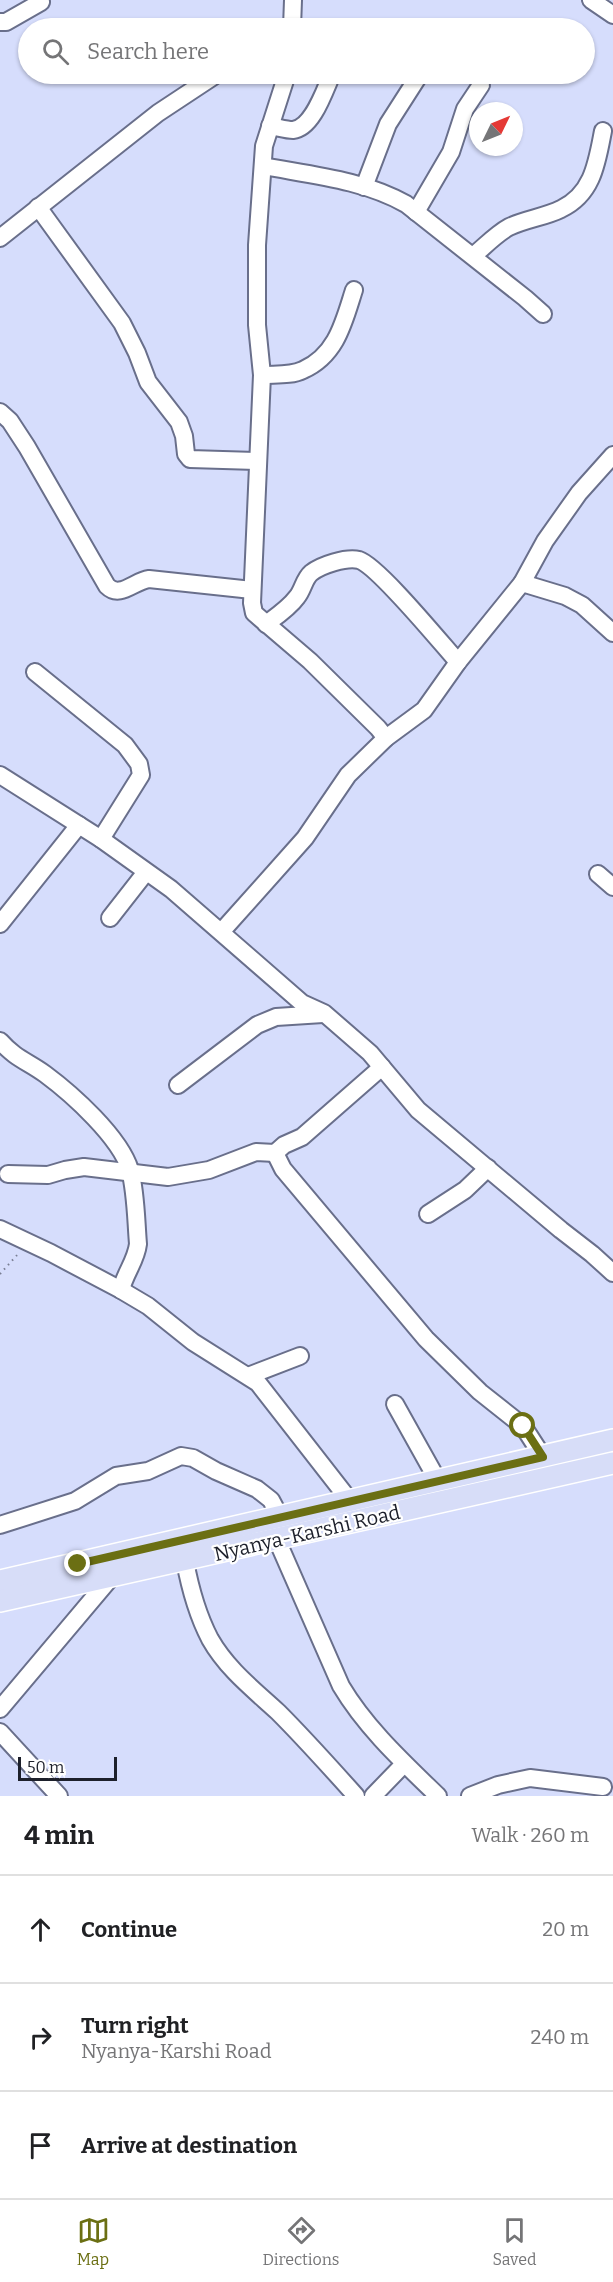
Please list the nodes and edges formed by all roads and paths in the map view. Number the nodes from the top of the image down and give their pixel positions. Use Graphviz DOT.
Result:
graph roads {
  1 [pos="292,0"];
  2 [pos="591,0"];
  3 [pos="41,2"];
  4 [pos="613,15"];
  5 [pos="292,18"];
  6 [pos="0,22"];
  7 [pos="202,84"];
  8 [pos="284,84"];
  9 [pos="328,84"];
  10 [pos="414,84"];
  11 [pos="481,86"];
  12 [pos="270,126"];
  13 [pos="603,131"];
  14 [pos="263,166"];
  15 [pos="364,187"];
  16 [pos="38,207"];
  17 [pos="416,212"];
  18 [pos="0,238"];
  19 [pos="473,256"];
  20 [pos="354,290"];
  21 [pos="543,314"];
  22 [pos="262,375"];
  23 [pos="0,412"];
  24 [pos="613,455"];
  25 [pos="258,461"];
  26 [pos="522,583"];
  27 [pos="252,590"];
  28 [pos="266,624"];
  29 [pos="613,633"];
  30 [pos="458,662"];
  31 [pos="35,672"];
  32 [pos="386,738"];
  33 [pos="0,775"];
  34 [pos="79,825"];
  35 [pos="101,839"];
  36 [pos="146,872"];
  37 [pos="598,874"];
  38 [pos="613,887"];
  39 [pos="110,918"];
  40 [pos="0,924"];
  41 [pos="222,931"];
  42 [pos="324,1014"];
  43 [pos="0,1041"];
  44 [pos="382,1067"];
  45 [pos="178,1085"];
  46 [pos="275,1153"];
  47 [pos="488,1168"];
  48 [pos="130,1172"];
  49 [pos="8,1174"];
  50 [pos="428,1214"];
  51 [pos="0,1230"];
  52 [pos="28,1243"];
  53 [pos="613,1273"];
  54 [pos="0,1274"];
  55 [pos="121,1290"];
  56 [pos="300,1356"];
  57 [pos="248,1376"];
  58 [pos="394,1404"];
  59 [pos="613,1440"];
  60 [pos="543,1457"];
  61 [pos="613,1463"];
  62 [pos="438,1481"];
  63 [pos="350,1501"];
  64 [pos="280,1517"];
  65 [pos="0,1526"];
  66 [pos="277,1540"];
  67 [pos="185,1561"];
  68 [pos="113,1575"];
  69 [pos="0,1581"];
  70 [pos="0,1602"];
  71 [pos="0,1709"];
  72 [pos="0,1732"];
  73 [pos="404,1764"];
  74 [pos="603,1786"];
  75 [pos="58,1796"];
  76 [pos="356,1796"];
  77 [pos="373,1796"];
  78 [pos="438,1796"];
  79 [pos="470,1796"];
  1 -- 5 [label="street"];
  2 -- 4 [label="street"];
  3 -- 6 [label="street"];
  7 -- 16 [label="street"];
  8 -- 12 [label="street"];
  9 -- 12 [label="street"];
  10 -- 15 [label="street"];
  11 -- 17 [label="street"];
  12 -- 14 [label="street"];
  13 -- 19 [label="street"];
  14 -- 15 [label="street"];
  14 -- 22 [label="street"];
  15 -- 17 [label="street"];
  16 -- 18 [label="street"];
  16 -- 25 [label="street"];
  17 -- 19 [label="street"];
  19 -- 21 [label="street"];
  20 -- 22 [label="street"];
  22 -- 25 [label="street"];
  23 -- 27 [label="street"];
  24 -- 26 [label="street"];
  25 -- 27 [label="street"];
  26 -- 29 [label="street"];
  26 -- 30 [label="street"];
  27 -- 28 [label="street"];
  28 -- 30 [label="street"];
  28 -- 32 [label="street"];
  30 -- 32 [label="street"];
  31 -- 35 [label="street"];
  32 -- 41 [label="street"];
  33 -- 34 [label="street"];
  34 -- 35 [label="street"];
  34 -- 40 [label="street"];
  35 -- 36 [label="street"];
  36 -- 39 [label="street"];
  36 -- 41 [label="street"];
  37 -- 38 [label="street"];
  41 -- 42 [label="street"];
  42 -- 44 [label="street"];
  42 -- 45 [label="street"];
  43 -- 48 [label="street"];
  44 -- 46 [label="street"];
  44 -- 47 [label="street"];
  46 -- 48 [label="street"];
  46 -- 60 [label="street"];
  47 -- 50 [label="street"];
  47 -- 53 [label="street"];
  48 -- 49 [label="street"];
  48 -- 55 [label="street"];
  51 -- 52 [label="street"];
  52 -- 54 [label="path"];
  52 -- 55 [label="street"];
  55 -- 57 [label="street"];
  56 -- 57 [label="street"];
  57 -- 63 [label="street"];
  58 -- 62 [label="street"];
  59 -- 60 [label="main road, Nyanya-Karshi Road"];
  60 -- 62 [label="main road, Nyanya-Karshi Road"];
  61 -- 66 [label="main road, Nyanya-Karshi Road"];
  62 -- 63 [label="main road, Nyanya-Karshi Road"];
  63 -- 64 [label="main road, Nyanya-Karshi Road"];
  64 -- 65 [label="street"];
  64 -- 69 [label="main road, Nyanya-Karshi Road"];
  66 -- 67 [label="main road, Nyanya-Karshi Road"];
  66 -- 73 [label="street"];
  67 -- 68 [label="main road, Nyanya-Karshi Road"];
  67 -- 76 [label="street"];
  68 -- 70 [label="main road, Nyanya-Karshi Road"];
  68 -- 71 [label="street"];
  72 -- 75 [label="street"];
  73 -- 77 [label="street"];
  73 -- 78 [label="street"];
  74 -- 79 [label="street"];
}
